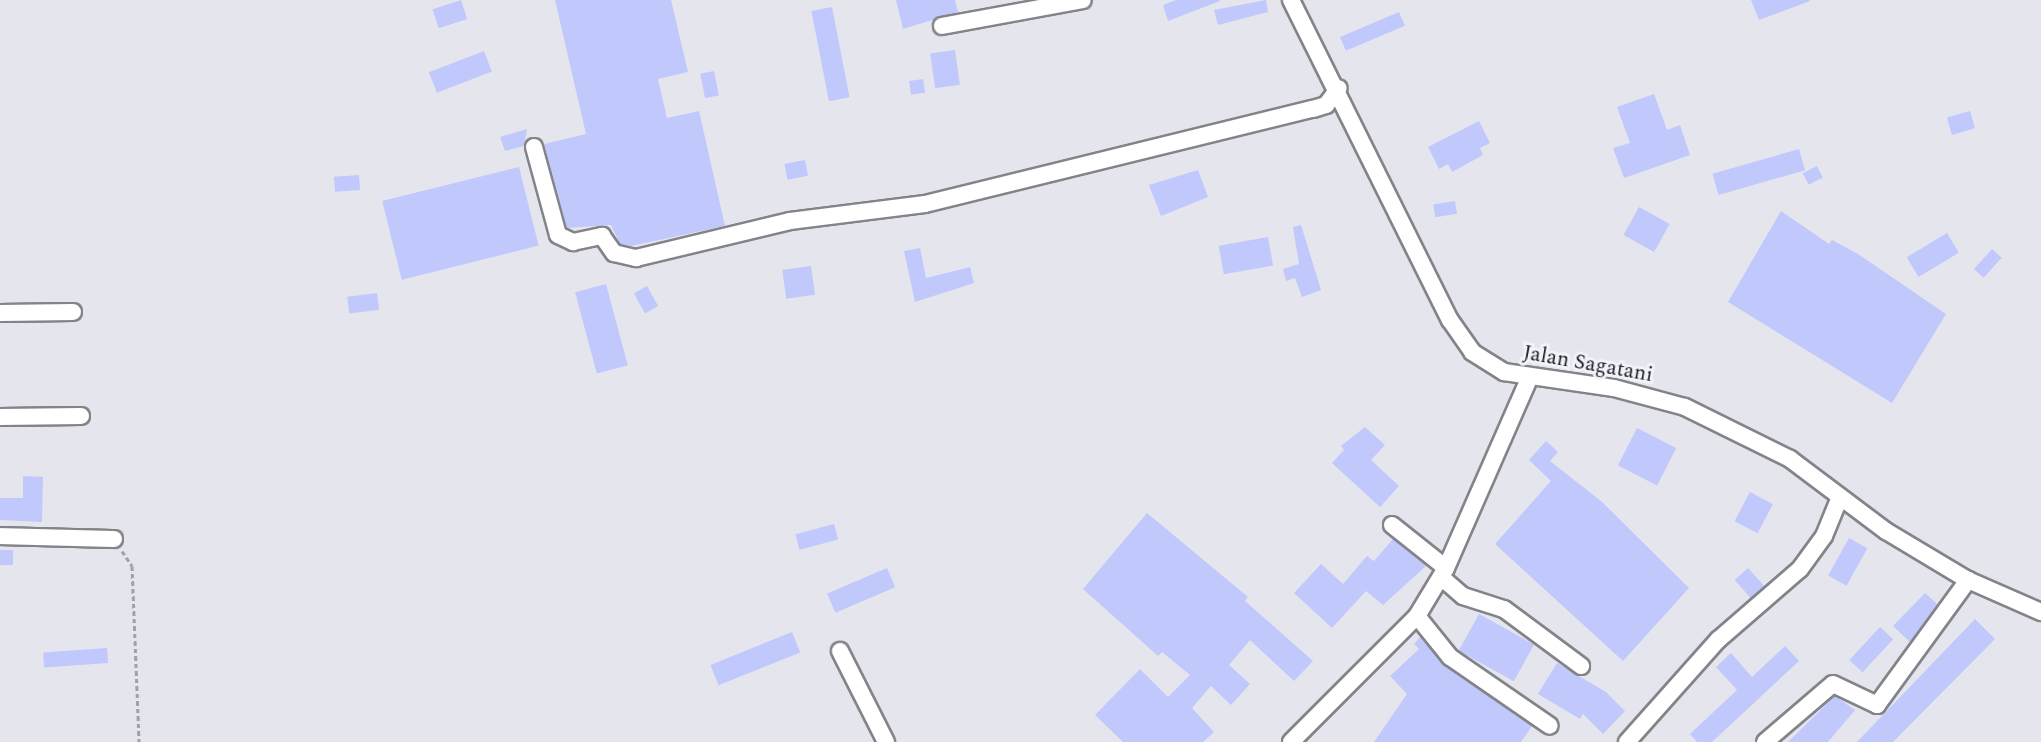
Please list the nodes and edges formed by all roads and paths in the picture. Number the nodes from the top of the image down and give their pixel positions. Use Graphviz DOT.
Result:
graph roads {
  1 [pos="1083,0"];
  2 [pos="1291,0"];
  3 [pos="942,26"];
  4 [pos="1339,88"];
  5 [pos="534,147"];
  6 [pos="73,312"];
  7 [pos="0,313"];
  8 [pos="1530,377"];
  9 [pos="81,416"];
  10 [pos="0,417"];
  11 [pos="1840,497"];
  12 [pos="1392,525"];
  13 [pos="0,536"];
  14 [pos="114,539"];
  15 [pos="1444,572"];
  16 [pos="1968,580"];
  17 [pos="2041,612"];
  18 [pos="1417,616"];
  19 [pos="840,651"];
  20 [pos="1581,666"];
  21 [pos="1550,726"];
  22 [pos="139,742"];
  23 [pos="886,742"];
  24 [pos="1292,742"];
  25 [pos="1627,742"];
  26 [pos="1765,742"];
  1 -- 3 [label="street"];
  2 -- 4 [label="street, Jalan Sagatani"];
  4 -- 5 [label="street"];
  4 -- 8 [label="street, Jalan Sagatani"];
  6 -- 7 [label="street"];
  8 -- 11 [label="street, Jalan Sagatani"];
  8 -- 15 [label="street"];
  9 -- 10 [label="street"];
  11 -- 16 [label="street, Jalan Sagatani"];
  11 -- 25 [label="street"];
  12 -- 15 [label="street"];
  13 -- 14 [label="street"];
  14 -- 22 [label="path"];
  15 -- 18 [label="street"];
  15 -- 20 [label="street"];
  16 -- 17 [label="street, Jalan Sagatani"];
  16 -- 26 [label="street"];
  18 -- 21 [label="street"];
  18 -- 24 [label="street"];
  19 -- 23 [label="street"];
}
